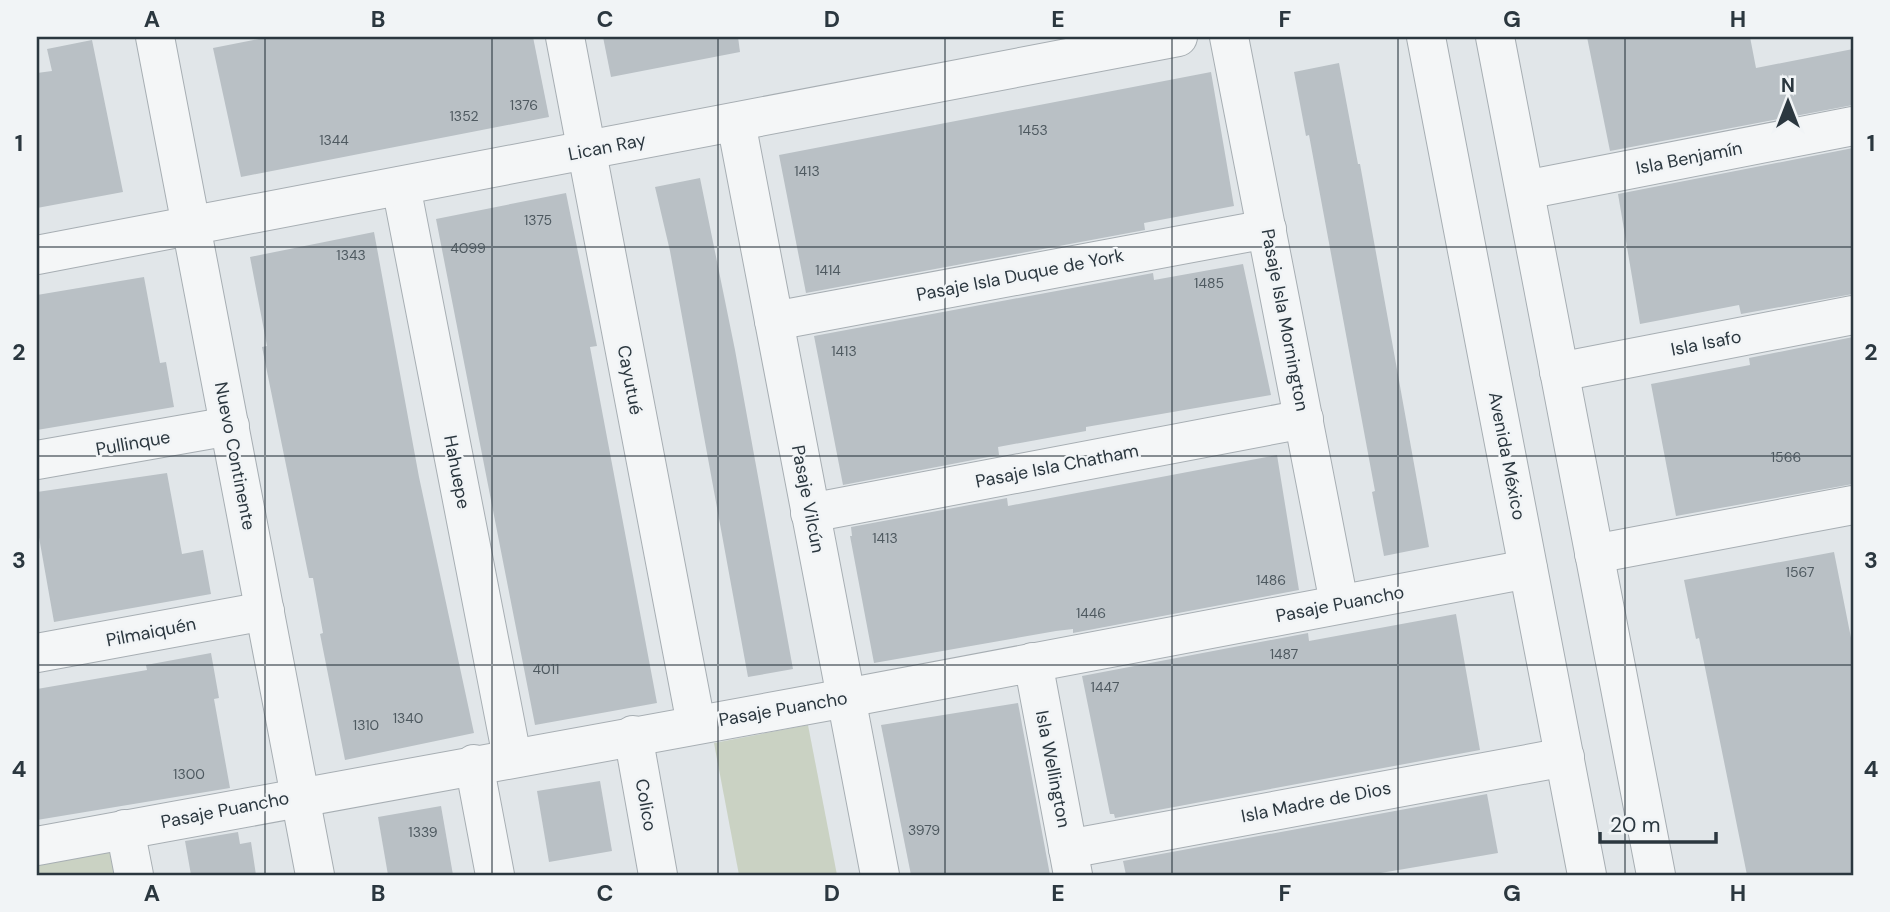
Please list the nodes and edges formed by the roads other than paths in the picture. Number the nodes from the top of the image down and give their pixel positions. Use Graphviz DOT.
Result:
graph roads {
  1 [pos="155,37"];
  2 [pos="565,37"];
  3 [pos="1178,37"];
  4 [pos="1229,37"];
  5 [pos="1426,37"];
  6 [pos="1495,37"];
  7 [pos="1084,46"];
  8 [pos="736,122"];
  9 [pos="1853,126"];
  10 [pos="586,151"];
  11 [pos="401,186"];
  12 [pos="1525,190"];
  13 [pos="192,227"];
  14 [pos="1267,229"];
  15 [pos="37,255"];
  16 [pos="1853,315"];
  17 [pos="774,321"];
  18 [pos="1559,372"];
  19 [pos="1304,419"];
  20 [pos="230,426"];
  21 [pos="37,460"];
  22 [pos="1853,505"];
  23 [pos="810,513"];
  24 [pos="1594,554"];
  25 [pos="1528,569"];
  26 [pos="1339,604"];
  27 [pos="265,611"];
  28 [pos="37,653"];
  29 [pos="1033,662"];
  30 [pos="846,698"];
  31 [pos="696,724"];
  32 [pos="633,735"];
  33 [pos="512,757"];
  34 [pos="1564,757"];
  35 [pos="474,764"];
  36 [pos="300,796"];
  37 [pos="125,829"];
  38 [pos="37,846"];
  39 [pos="1071,862"];
  40 [pos="134,875"];
  41 [pos="315,875"];
  42 [pos="495,875"];
  43 [pos="658,875"];
  44 [pos="880,875"];
  45 [pos="1587,875"];
  46 [pos="1656,875"];
  1 -- 13 [label="street, Nuevo Continente"];
  2 -- 10 [label="street, Cayutué"];
  3 -- 7 [label="street, Lican Ray"];
  4 -- 14 [label="street, Pasaje Isla Mornington"];
  5 -- 25 [label="street, Avenida México"];
  6 -- 12 [label="street"];
  7 -- 8 [label="street, Lican Ray"];
  8 -- 10 [label="street, Lican Ray"];
  8 -- 17 [label="street, Pasaje Vilcún"];
  9 -- 12 [label="street, Isla Benjamín"];
  10 -- 11 [label="street, Lican Ray"];
  10 -- 31 [label="street, Cayutué"];
  11 -- 13 [label="street, Lican Ray"];
  11 -- 33 [label="street, Hahuepe"];
  12 -- 18 [label="street"];
  13 -- 15 [label="street, Lican Ray"];
  13 -- 20 [label="street, Nuevo Continente"];
  14 -- 17 [label="street, Pasaje Isla Duque de York"];
  14 -- 19 [label="street, Pasaje Isla Mornington"];
  16 -- 18 [label="street, Isla Isafo"];
  17 -- 23 [label="street, Pasaje Vilcún"];
  18 -- 24 [label="street"];
  19 -- 23 [label="street, Pasaje Isla Chatham"];
  19 -- 26 [label="street, Pasaje Isla Mornington"];
  20 -- 21 [label="street, Pullinque"];
  20 -- 27 [label="street, Nuevo Continente"];
  22 -- 24 [label="street"];
  23 -- 30 [label="street, Pasaje Vilcún"];
  24 -- 46 [label="street"];
  25 -- 26 [label="street, Pasaje Puancho"];
  25 -- 34 [label="street, Avenida México"];
  26 -- 29 [label="street, Pasaje Puancho"];
  27 -- 28 [label="street, Pilmaiquén"];
  27 -- 36 [label="street, Nuevo Continente"];
  29 -- 30 [label="street, Pasaje Puancho"];
  29 -- 39 [label="street, Isla Wellington"];
  30 -- 31 [label="street, Pasaje Puancho"];
  30 -- 44 [label="street, Pasaje Vilcún"];
  31 -- 32 [label="street, Pasaje Puancho"];
  32 -- 33 [label="street, Pasaje Puancho"];
  32 -- 43 [label="street, Colico"];
  33 -- 35 [label="street, Pasaje Puancho"];
  34 -- 39 [label="street, Isla Madre de Dios"];
  34 -- 45 [label="street, Avenida México"];
  35 -- 36 [label="street, Pasaje Puancho"];
  35 -- 42 [label="street"];
  36 -- 37 [label="street, Pasaje Puancho"];
  36 -- 41 [label="street, Nuevo Continente"];
  37 -- 38 [label="street, Pasaje Puancho"];
  37 -- 40 [label="street"];
}
